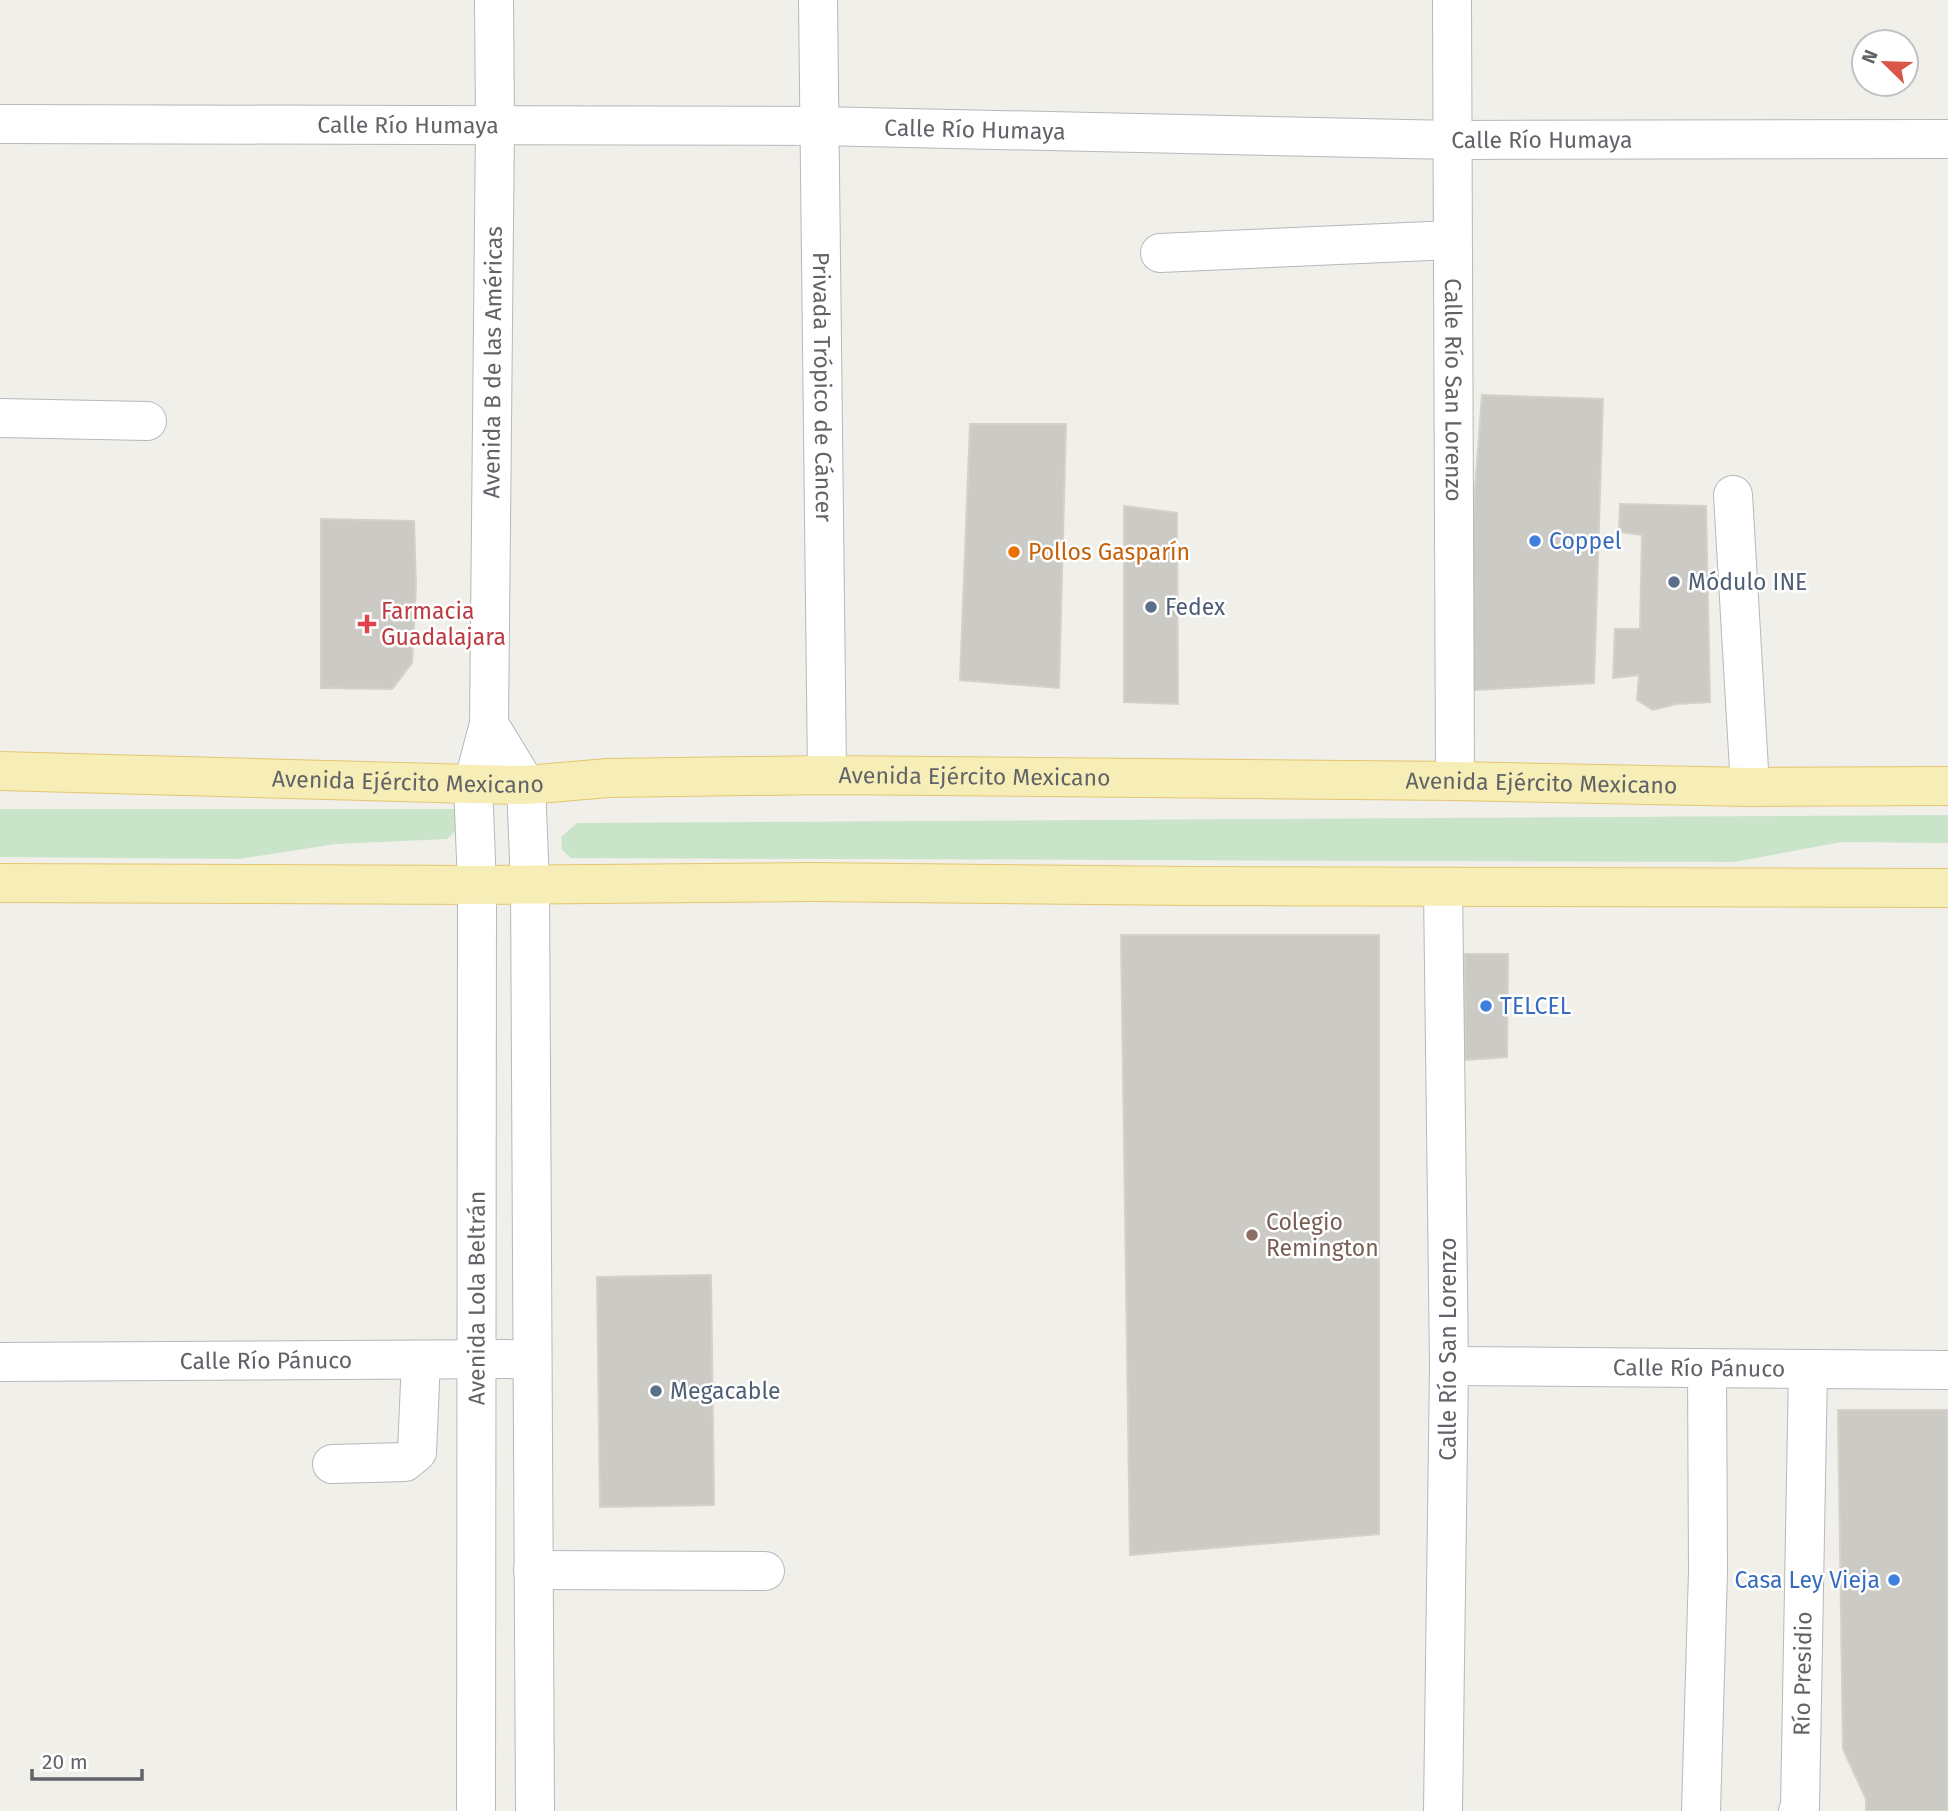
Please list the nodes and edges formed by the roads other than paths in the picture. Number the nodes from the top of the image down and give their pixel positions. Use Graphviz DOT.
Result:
graph roads {
  1 [pos="494,0"];
  2 [pos="818,0"];
  3 [pos="1452,0"];
  4 [pos="0,124"];
  5 [pos="495,124"];
  6 [pos="818,126"];
  7 [pos="1948,139"];
  8 [pos="1452,140"];
  9 [pos="1452,240"];
  10 [pos="1160,253"];
  11 [pos="0,418"];
  12 [pos="147,421"];
  13 [pos="1733,495"];
  14 [pos="489,724"];
  15 [pos="0,771"];
  16 [pos="827,775"];
  17 [pos="1455,781"];
  18 [pos="473,785"];
  19 [pos="526,785"];
  20 [pos="1948,786"];
  21 [pos="1750,787"];
  22 [pos="0,883"];
  23 [pos="530,884"];
  24 [pos="477,885"];
  25 [pos="1443,887"];
  26 [pos="1948,888"];
  27 [pos="532,1359"];
  28 [pos="421,1360"];
  29 [pos="476,1360"];
  30 [pos="0,1362"];
  31 [pos="1449,1366"];
  32 [pos="1707,1369"];
  33 [pos="1808,1369"];
  34 [pos="1948,1370"];
  35 [pos="332,1464"];
  36 [pos="533,1570"];
  37 [pos="765,1571"];
  38 [pos="476,1811"];
  39 [pos="534,1811"];
  40 [pos="1443,1811"];
  41 [pos="1701,1811"];
  42 [pos="1798,1811"];
  1 -- 5 [label="street, Avenida B de las Américas"];
  2 -- 6 [label="street, Privada Trópico de Cáncer"];
  3 -- 8 [label="street, Calle Río San Lorenzo"];
  4 -- 5 [label="street, Calle Río Humaya"];
  5 -- 6 [label="street, Calle Río Humaya"];
  5 -- 14 [label="street, Avenida B de las Américas"];
  6 -- 8 [label="street, Calle Río Humaya"];
  6 -- 16 [label="street, Privada Trópico de Cáncer"];
  7 -- 8 [label="street, Calle Río Humaya"];
  8 -- 9 [label="street, Calle Río San Lorenzo"];
  9 -- 10 [label="street"];
  9 -- 17 [label="street, Calle Río San Lorenzo"];
  11 -- 12 [label="street"];
  13 -- 21 [label="street"];
  14 -- 18 [label="street, Avenida B de las Américas"];
  14 -- 19 [label="street"];
  15 -- 18 [label="main road, Avenida Ejército Mexicano"];
  16 -- 17 [label="main road, Avenida Ejército Mexicano"];
  16 -- 19 [label="main road, Avenida Ejército Mexicano"];
  17 -- 21 [label="main road, Avenida Ejército Mexicano"];
  18 -- 19 [label="main road, Avenida Ejército Mexicano"];
  18 -- 24 [label="street, Avenida Lola Beltrán"];
  19 -- 23 [label="street"];
  20 -- 21 [label="main road, Avenida Ejército Mexicano"];
  22 -- 24 [label="main road"];
  23 -- 24 [label="main road"];
  23 -- 25 [label="main road"];
  23 -- 27 [label="street"];
  24 -- 29 [label="street, Avenida Lola Beltrán"];
  25 -- 26 [label="main road"];
  25 -- 31 [label="street, Calle Río San Lorenzo"];
  27 -- 29 [label="street, Calle Río Pánuco"];
  27 -- 36 [label="street"];
  28 -- 29 [label="street, Calle Río Pánuco"];
  28 -- 30 [label="street, Calle Río Pánuco"];
  28 -- 35 [label="street"];
  29 -- 38 [label="street, Avenida Lola Beltrán"];
  31 -- 32 [label="street, Calle Río Pánuco"];
  31 -- 40 [label="street, Calle Río San Lorenzo"];
  32 -- 33 [label="street, Calle Río Pánuco"];
  32 -- 41 [label="street"];
  33 -- 34 [label="street, Calle Río Pánuco"];
  33 -- 42 [label="street, Río Presidio"];
  36 -- 37 [label="street"];
  36 -- 39 [label="street"];
}
